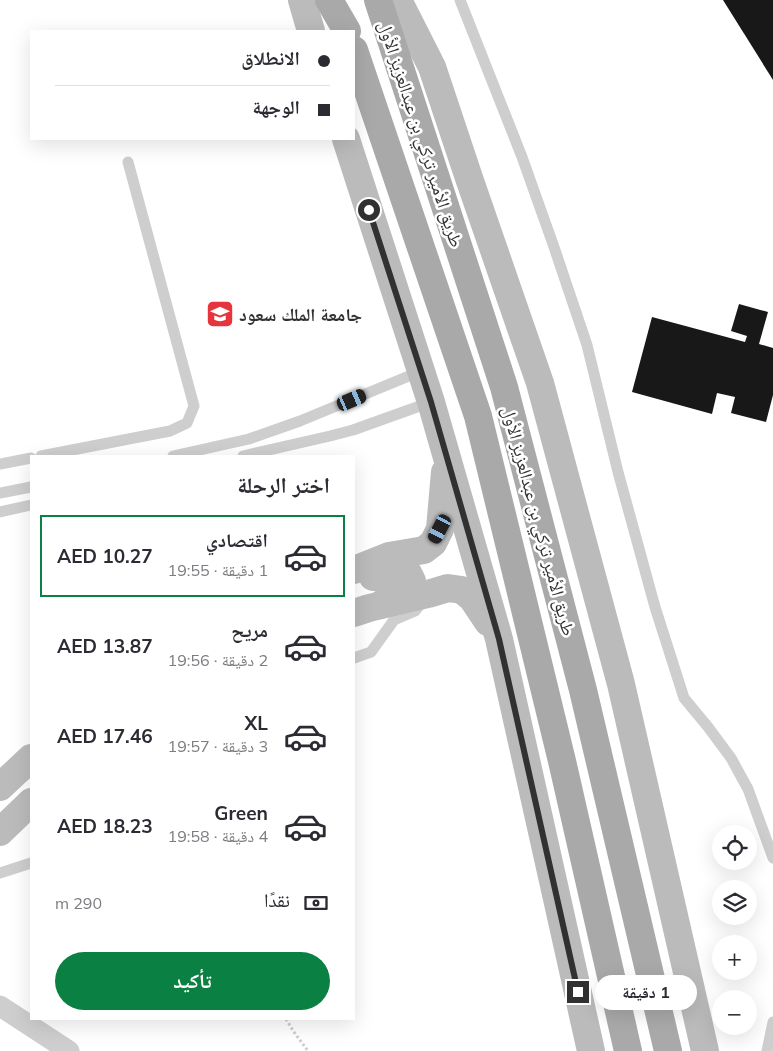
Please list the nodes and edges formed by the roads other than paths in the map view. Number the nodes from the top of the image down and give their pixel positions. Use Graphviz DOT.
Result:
graph roads {
  1 [pos="302,0"];
  2 [pos="328,0"];
  3 [pos="378,0"];
  4 [pos="398,0"];
  5 [pos="460,0"];
  6 [pos="311,30"];
  7 [pos="346,30"];
  8 [pos="355,53"];
  9 [pos="346,140"];
  10 [pos="128,162"];
  11 [pos="421,371"];
  12 [pos="431,402"];
  13 [pos="46,455"];
  14 [pos="178,455"];
  15 [pos="247,455"];
  16 [pos="446,456"];
  17 [pos="30,458"];
  18 [pos="0,464"];
  19 [pos="30,487"];
  20 [pos="0,493"];
  21 [pos="30,505"];
  22 [pos="0,512"];
  23 [pos="355,570"];
  24 [pos="355,583"];
  25 [pos="428,594"];
  26 [pos="361,611"];
  27 [pos="499,639"];
  28 [pos="355,658"];
  29 [pos="30,759"];
  30 [pos="0,786"];
  31 [pos="30,803"];
  32 [pos="0,832"];
  33 [pos="773,858"];
  34 [pos="30,864"];
  35 [pos="0,873"];
  36 [pos="0,1006"];
  37 [pos="773,1022"];
  38 [pos="69,1051"];
  39 [pos="591,1051"];
  40 [pos="628,1051"];
  41 [pos="668,1051"];
  42 [pos="705,1051"];
  43 [pos="767,1051"];
  1 -- 6 [label="main road"];
  2 -- 7 [label="main road"];
  3 -- 41 [label="main road, طريق الأمير تركي بن عبدالعزيز الأول"];
  4 -- 42 [label="main road"];
  5 -- 33 [label="lane"];
  8 -- 40 [label="main road, طريق الأمير تركي بن عبدالعزيز الأول"];
  9 -- 11 [label="main road"];
  10 -- 13 [label="lane"];
  11 -- 12 [label="main road"];
  11 -- 14 [label="lane"];
  12 -- 15 [label="lane"];
  12 -- 16 [label="main road"];
  16 -- 23 [label="main road"];
  16 -- 27 [label="main road"];
  17 -- 18 [label="lane"];
  19 -- 20 [label="lane"];
  21 -- 22 [label="lane"];
  24 -- 26 [label="main road"];
  25 -- 26 [label="main road"];
  25 -- 27 [label="main road"];
  25 -- 28 [label="lane"];
  27 -- 39 [label="main road"];
  29 -- 30 [label="main road"];
  31 -- 32 [label="main road"];
  34 -- 35 [label="lane"];
  36 -- 38 [label="street"];
  37 -- 43 [label="lane"];
}
